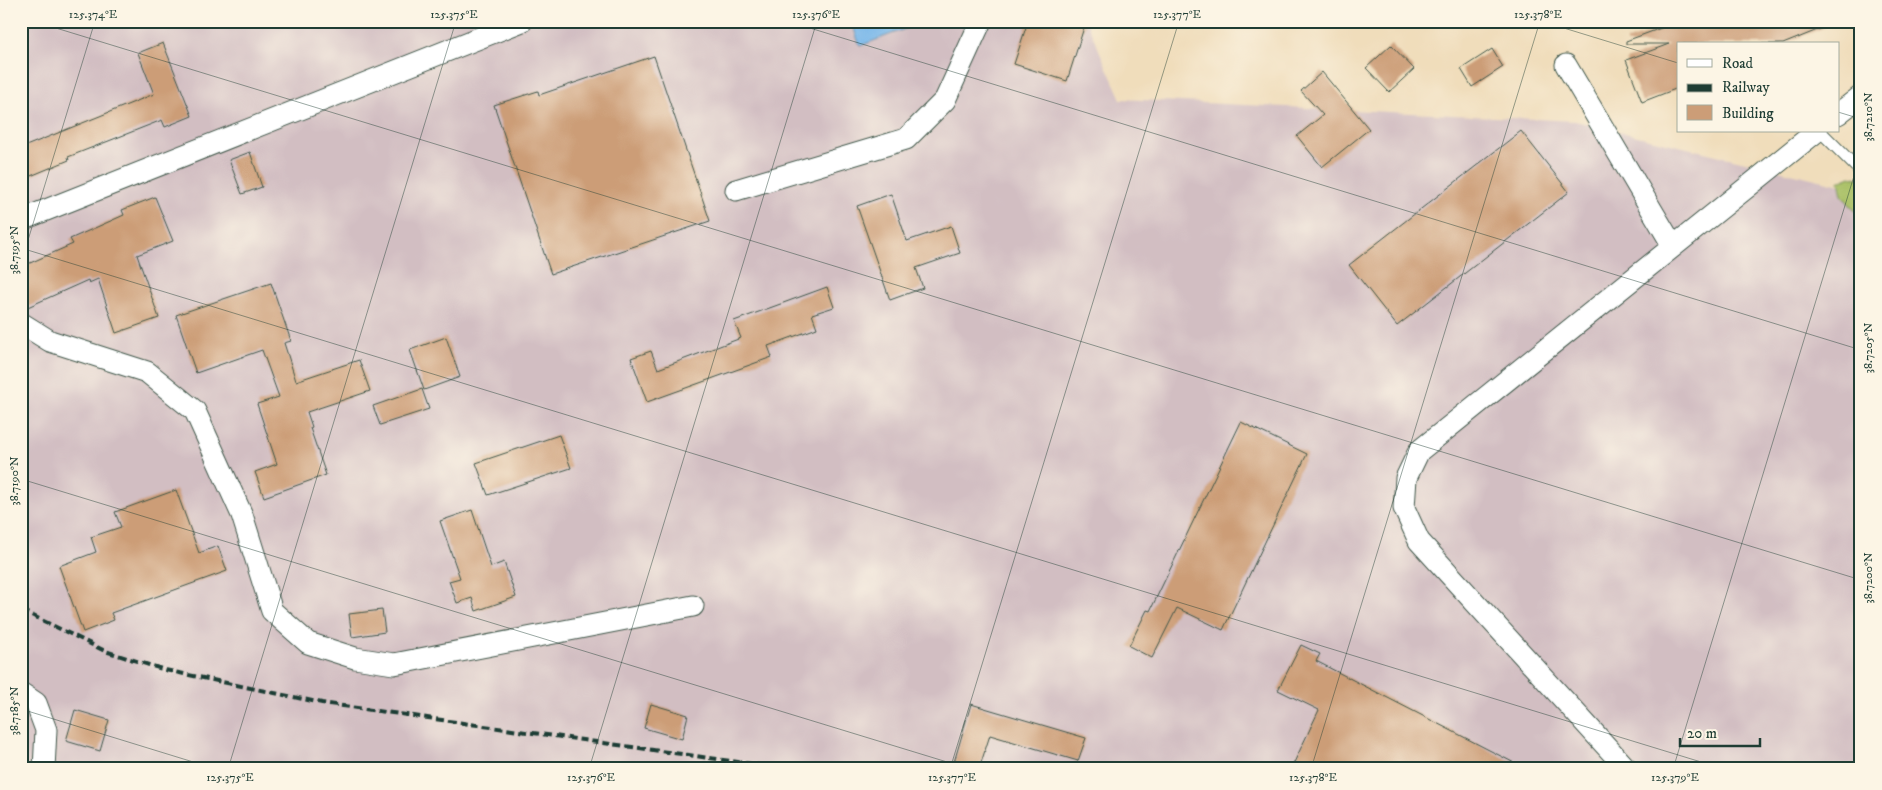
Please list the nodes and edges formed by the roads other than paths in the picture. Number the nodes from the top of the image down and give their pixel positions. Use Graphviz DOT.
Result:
graph roads {
  1 [pos="522,21"];
  2 [pos="981,21"];
  3 [pos="1566,65"];
  4 [pos="1861,96"];
  5 [pos="1840,112"];
  6 [pos="1817,132"];
  7 [pos="1819,132"];
  8 [pos="1861,172"];
  9 [pos="736,190"];
  10 [pos="21,220"];
  11 [pos="1673,246"];
  12 [pos="21,323"];
  13 [pos="693,606"];
  14 [pos="21,693"];
  15 [pos="44,769"];
  16 [pos="1627,769"];
  1 -- 10 [label="street"];
  2 -- 9 [label="street"];
  3 -- 11 [label="street"];
  4 -- 5 [label="street"];
  6 -- 11 [label="street"];
  7 -- 8 [label="lane"];
  11 -- 16 [label="street"];
  12 -- 13 [label="street"];
  14 -- 15 [label="street"];
}
